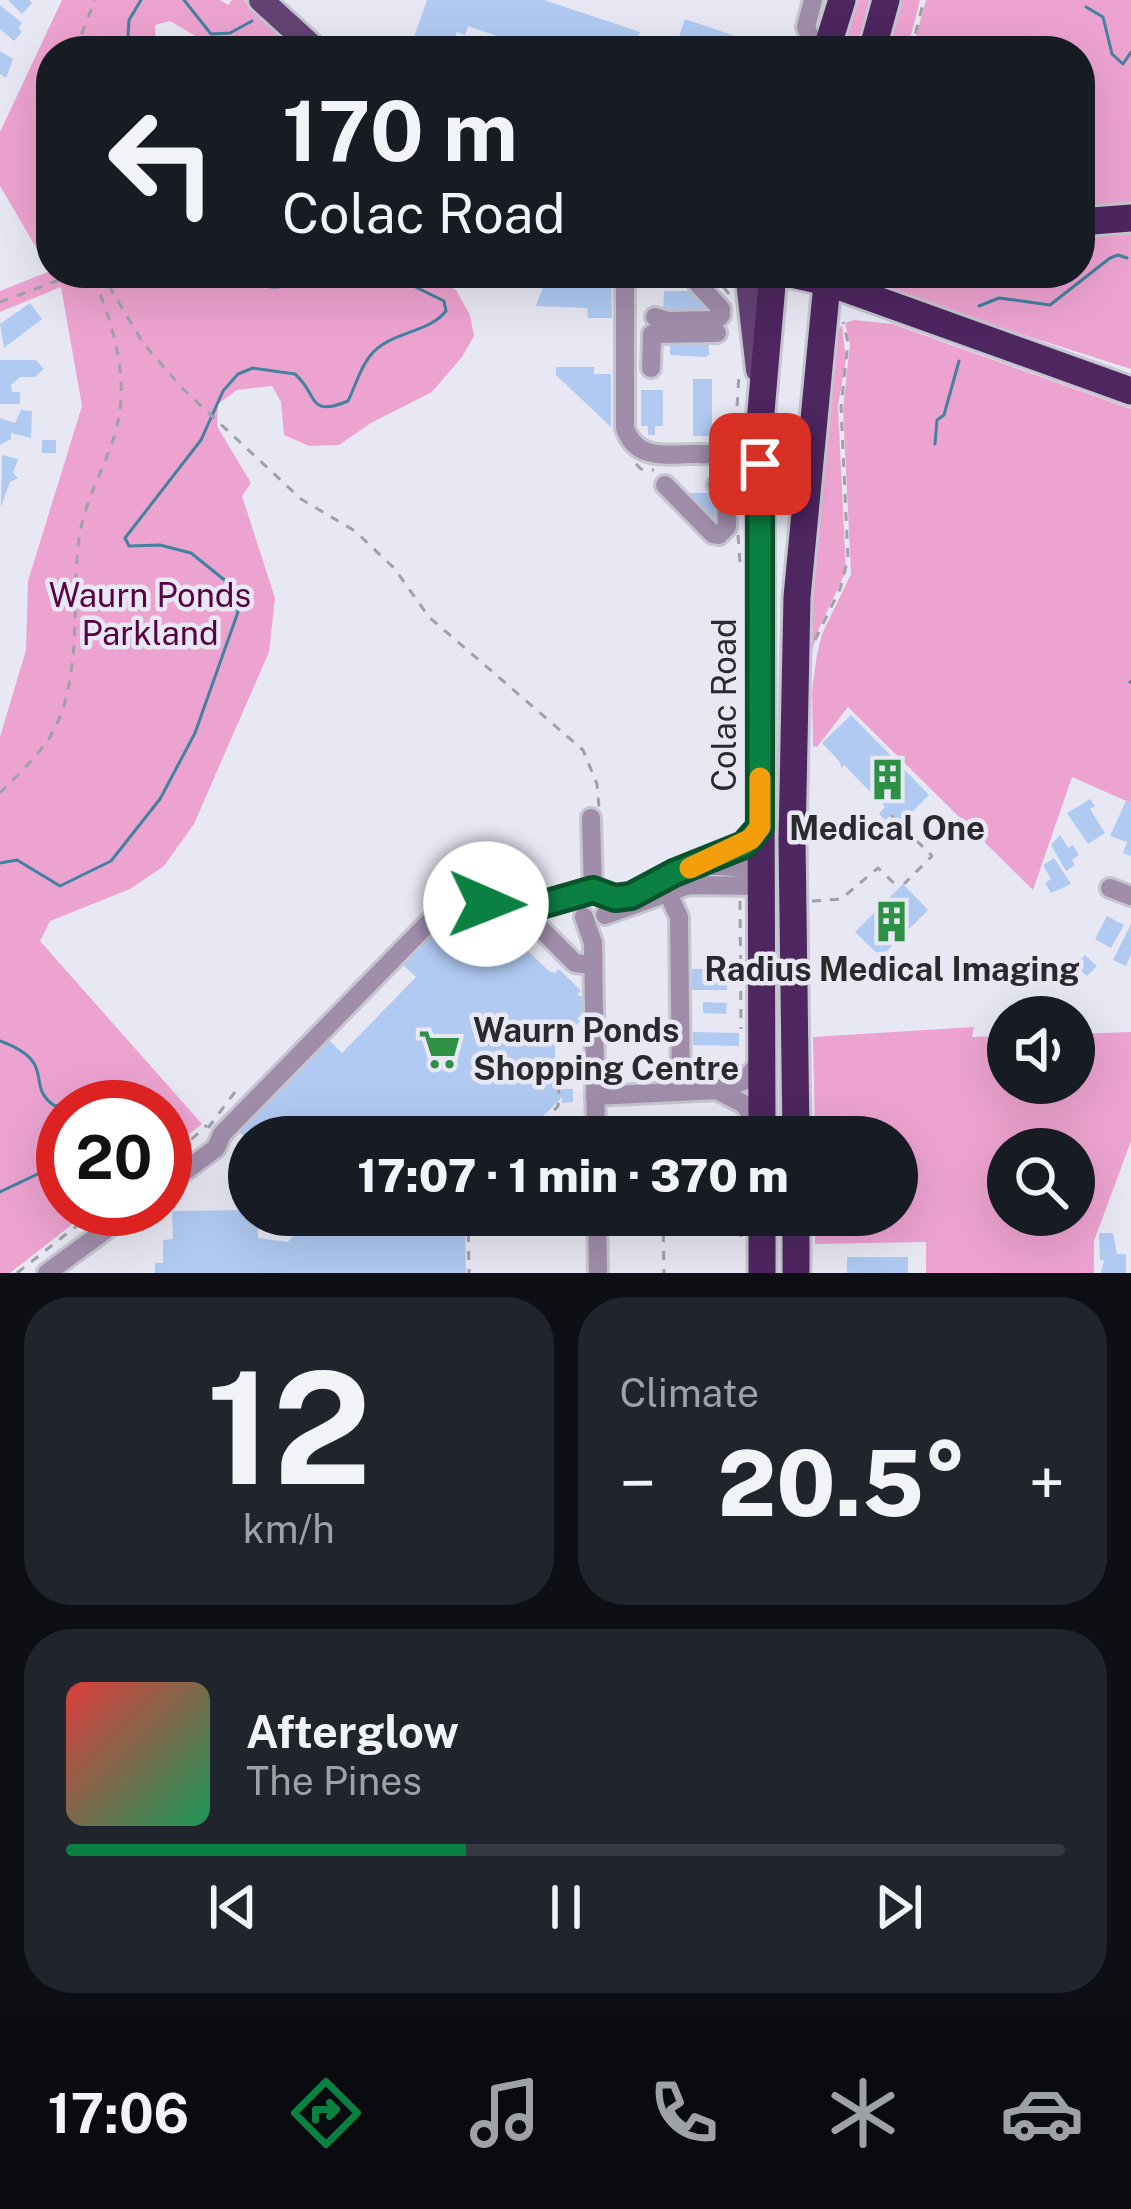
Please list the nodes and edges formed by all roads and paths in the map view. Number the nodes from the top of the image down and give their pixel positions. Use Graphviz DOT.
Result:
graph roads {
  1 [pos="95,0"];
  2 [pos="261,0"];
  3 [pos="271,0"];
  4 [pos="813,0"];
  5 [pos="842,0"];
  6 [pos="886,0"];
  7 [pos="924,0"];
  8 [pos="81,36"];
  9 [pos="303,36"];
  10 [pos="306,36"];
  11 [pos="810,36"];
  12 [pos="831,36"];
  13 [pos="876,36"];
  14 [pos="915,36"];
  15 [pos="1131,218"];
  16 [pos="1095,222"];
  17 [pos="38,288"];
  18 [pos="99,288"];
  19 [pos="110,288"];
  20 [pos="625,288"];
  21 [pos="702,288"];
  22 [pos="724,288"];
  23 [pos="749,288"];
  24 [pos="771,288"];
  25 [pos="828,288"];
  26 [pos="852,288"];
  27 [pos="0,302"];
  28 [pos="736,303"];
  29 [pos="655,316"];
  30 [pos="930,322"];
  31 [pos="832,327"];
  32 [pos="716,333"];
  33 [pos="740,362"];
  34 [pos="651,368"];
  35 [pos="761,391"];
  36 [pos="1131,391"];
  37 [pos="760,423"];
  38 [pos="727,449"];
  39 [pos="665,485"];
  40 [pos="717,485"];
  41 [pos="748,513"];
  42 [pos="740,569"];
  43 [pos="813,645"];
  44 [pos="0,793"];
  45 [pos="891,815"];
  46 [pos="592,823"];
  47 [pos="760,827"];
  48 [pos="694,866"];
  49 [pos="760,878"];
  50 [pos="904,884"];
  51 [pos="720,885"];
  52 [pos="898,887"];
  53 [pos="802,888"];
  54 [pos="1109,888"];
  55 [pos="593,892"];
  56 [pos="668,893"];
  57 [pos="1131,896"];
  58 [pos="517,905"];
  59 [pos="541,905"];
  60 [pos="594,916"];
  61 [pos="679,917"];
  62 [pos="593,965"];
  63 [pos="761,1061"];
  64 [pos="562,1070"];
  65 [pos="717,1090"];
  66 [pos="681,1091"];
  67 [pos="596,1096"];
  68 [pos="550,1116"];
  69 [pos="596,1116"];
  70 [pos="751,1116"];
  71 [pos="762,1116"];
  72 [pos="797,1116"];
  73 [pos="208,1124"];
  74 [pos="192,1139"];
  75 [pos="192,1166"];
  76 [pos="64,1236"];
  77 [pos="97,1236"];
  78 [pos="469,1236"];
  79 [pos="597,1236"];
  80 [pos="663,1236"];
  81 [pos="762,1236"];
  82 [pos="796,1236"];
  83 [pos="17,1273"];
  84 [pos="47,1273"];
  85 [pos="470,1273"];
  86 [pos="598,1273"];
  87 [pos="664,1273"];
  88 [pos="762,1273"];
  89 [pos="796,1273"];
  1 -- 8 [label="path"];
  2 -- 9 [label="main road"];
  3 -- 10 [label="main road"];
  4 -- 11 [label="street"];
  5 -- 12 [label="highway"];
  6 -- 13 [label="highway"];
  7 -- 14 [label="path"];
  15 -- 16 [label="highway"];
  17 -- 27 [label="path"];
  18 -- 44 [label="path"];
  19 -- 46 [label="path"];
  20 -- 38 [label="street"];
  21 -- 29 [label="street"];
  22 -- 28 [label="path"];
  23 -- 35 [label="main road"];
  24 -- 35 [label="highway, Colac Road"];
  25 -- 31 [label="highway, Colac Road"];
  26 -- 30 [label="highway"];
  30 -- 31 [label="highway"];
  30 -- 36 [label="highway"];
  31 -- 43 [label="path"];
  31 -- 53 [label="highway, Colac Road"];
  32 -- 34 [label="street"];
  33 -- 38 [label="path"];
  35 -- 37 [label="highway, Colac Road"];
  37 -- 38 [label="street"];
  37 -- 41 [label="highway, Colac Road"];
  38 -- 41 [label="street"];
  39 -- 40 [label="street"];
  41 -- 42 [label="path"];
  41 -- 47 [label="highway, Colac Road"];
  45 -- 50 [label="path"];
  46 -- 55 [label="street"];
  47 -- 48 [label="street"];
  47 -- 49 [label="highway, Colac Road"];
  48 -- 49 [label="street"];
  48 -- 55 [label="street"];
  49 -- 51 [label="street"];
  49 -- 53 [label="highway"];
  49 -- 63 [label="highway, Colac Road"];
  51 -- 56 [label="street"];
  51 -- 61 [label="street"];
  52 -- 53 [label="path"];
  53 -- 72 [label="highway, Colac Road"];
  54 -- 57 [label="street"];
  55 -- 59 [label="street"];
  55 -- 60 [label="street"];
  56 -- 60 [label="street"];
  56 -- 61 [label="street"];
  58 -- 59 [label="street"];
  58 -- 62 [label="street"];
  58 -- 75 [label="street"];
  59 -- 60 [label="street"];
  60 -- 62 [label="street"];
  61 -- 66 [label="street"];
  62 -- 67 [label="street"];
  63 -- 65 [label="street"];
  63 -- 71 [label="highway, Colac Road"];
  64 -- 68 [label="path"];
  65 -- 66 [label="street"];
  65 -- 70 [label="street"];
  66 -- 67 [label="street"];
  67 -- 69 [label="street"];
  73 -- 74 [label="path"];
  76 -- 83 [label="path"];
  77 -- 84 [label="street"];
  78 -- 85 [label="path"];
  79 -- 86 [label="street"];
  80 -- 87 [label="path"];
  81 -- 88 [label="highway"];
  82 -- 89 [label="highway"];
}
